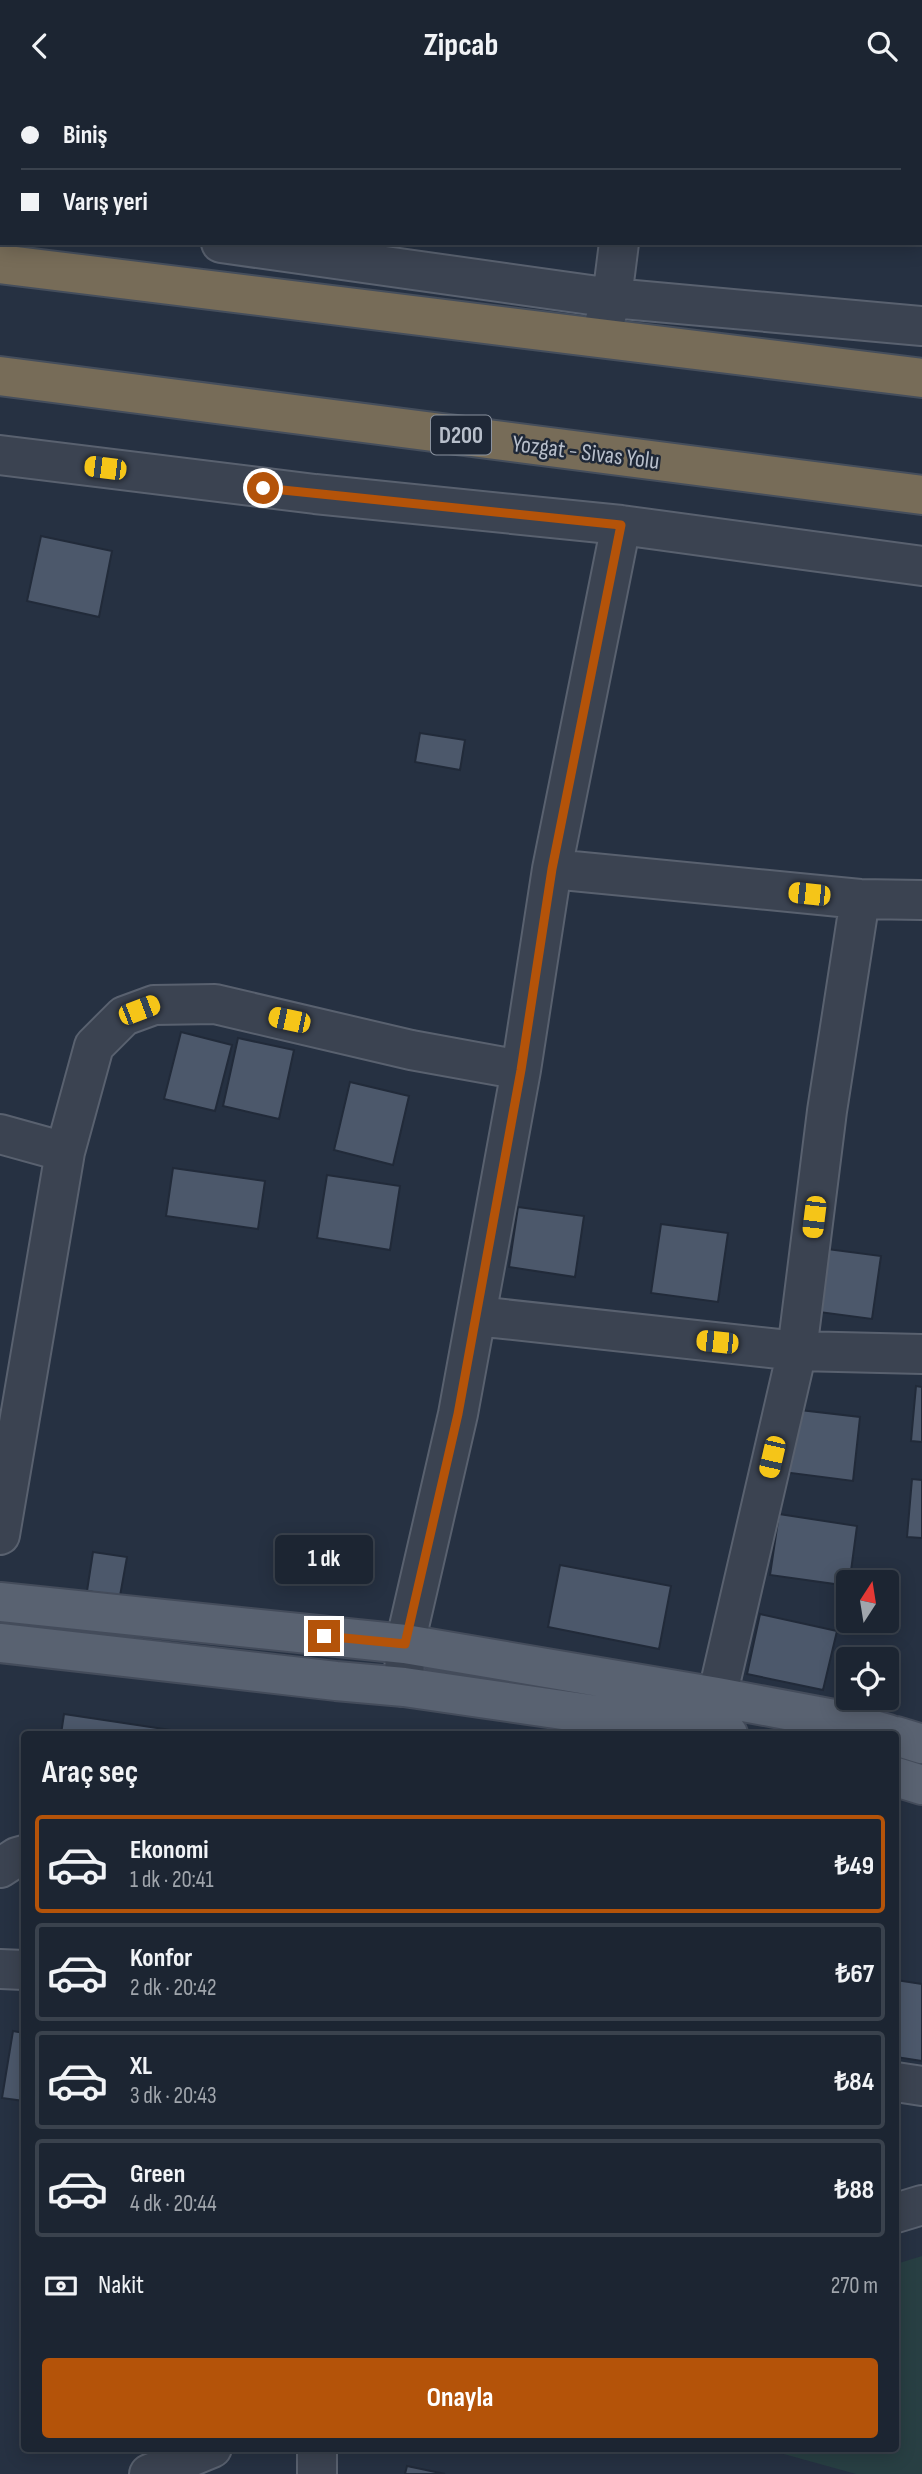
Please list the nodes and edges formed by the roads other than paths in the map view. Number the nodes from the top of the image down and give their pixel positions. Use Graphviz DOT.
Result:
graph roads {
  1 [pos="251,245"];
  2 [pos="619,245"];
  3 [pos="295,248"];
  4 [pos="0,264"];
  5 [pos="612,298"];
  6 [pos="922,326"];
  7 [pos="599,339"];
  8 [pos="0,376"];
  9 [pos="922,378"];
  10 [pos="0,455"];
  11 [pos="922,495"];
  12 [pos="621,525"];
  13 [pos="922,566"];
  14 [pos="552,869"];
  15 [pos="860,899"];
  16 [pos="922,900"];
  17 [pos="521,1070"];
  18 [pos="0,1134"];
  19 [pos="65,1152"];
  20 [pos="475,1316"];
  21 [pos="797,1351"];
  22 [pos="922,1354"];
  23 [pos="0,1535"];
  24 [pos="0,1602"];
  25 [pos="0,1643"];
  26 [pos="405,1644"];
  27 [pos="404,1687"];
  28 [pos="713,1724"];
  29 [pos="878,1731"];
  30 [pos="899,1738"];
  31 [pos="922,1744"];
  32 [pos="899,1778"];
  33 [pos="922,1785"];
  34 [pos="21,1856"];
  35 [pos="0,1868"];
  36 [pos="0,1969"];
  37 [pos="21,1970"];
  38 [pos="899,2082"];
  39 [pos="922,2086"];
  40 [pos="922,2205"];
  41 [pos="899,2212"];
  42 [pos="202,2452"];
  43 [pos="317,2452"];
  44 [pos="149,2474"];
  45 [pos="317,2474"];
  1 -- 3 [label="street"];
  2 -- 5 [label="street"];
  3 -- 5 [label="street"];
  4 -- 7 [label="highway"];
  5 -- 6 [label="street"];
  5 -- 7 [label="street"];
  7 -- 9 [label="highway"];
  8 -- 11 [label="highway, Yozgat - Sivas Yolu / D200"];
  10 -- 12 [label="street"];
  12 -- 13 [label="street"];
  12 -- 14 [label="street"];
  14 -- 15 [label="street"];
  14 -- 17 [label="street"];
  15 -- 16 [label="street"];
  15 -- 21 [label="street"];
  17 -- 19 [label="street"];
  17 -- 20 [label="street"];
  18 -- 19 [label="street"];
  19 -- 23 [label="street"];
  20 -- 21 [label="street"];
  20 -- 26 [label="street"];
  21 -- 22 [label="street"];
  21 -- 28 [label="street"];
  24 -- 26 [label="main road"];
  25 -- 27 [label="main road"];
  26 -- 27 [label="street"];
  26 -- 28 [label="main road"];
  27 -- 28 [label="main road"];
  28 -- 29 [label="main road"];
  30 -- 31 [label="main road"];
  32 -- 33 [label="main road"];
  34 -- 35 [label="street"];
  36 -- 37 [label="street"];
  38 -- 39 [label="street"];
  40 -- 41 [label="street"];
  42 -- 44 [label="street"];
  43 -- 45 [label="street"];
}
